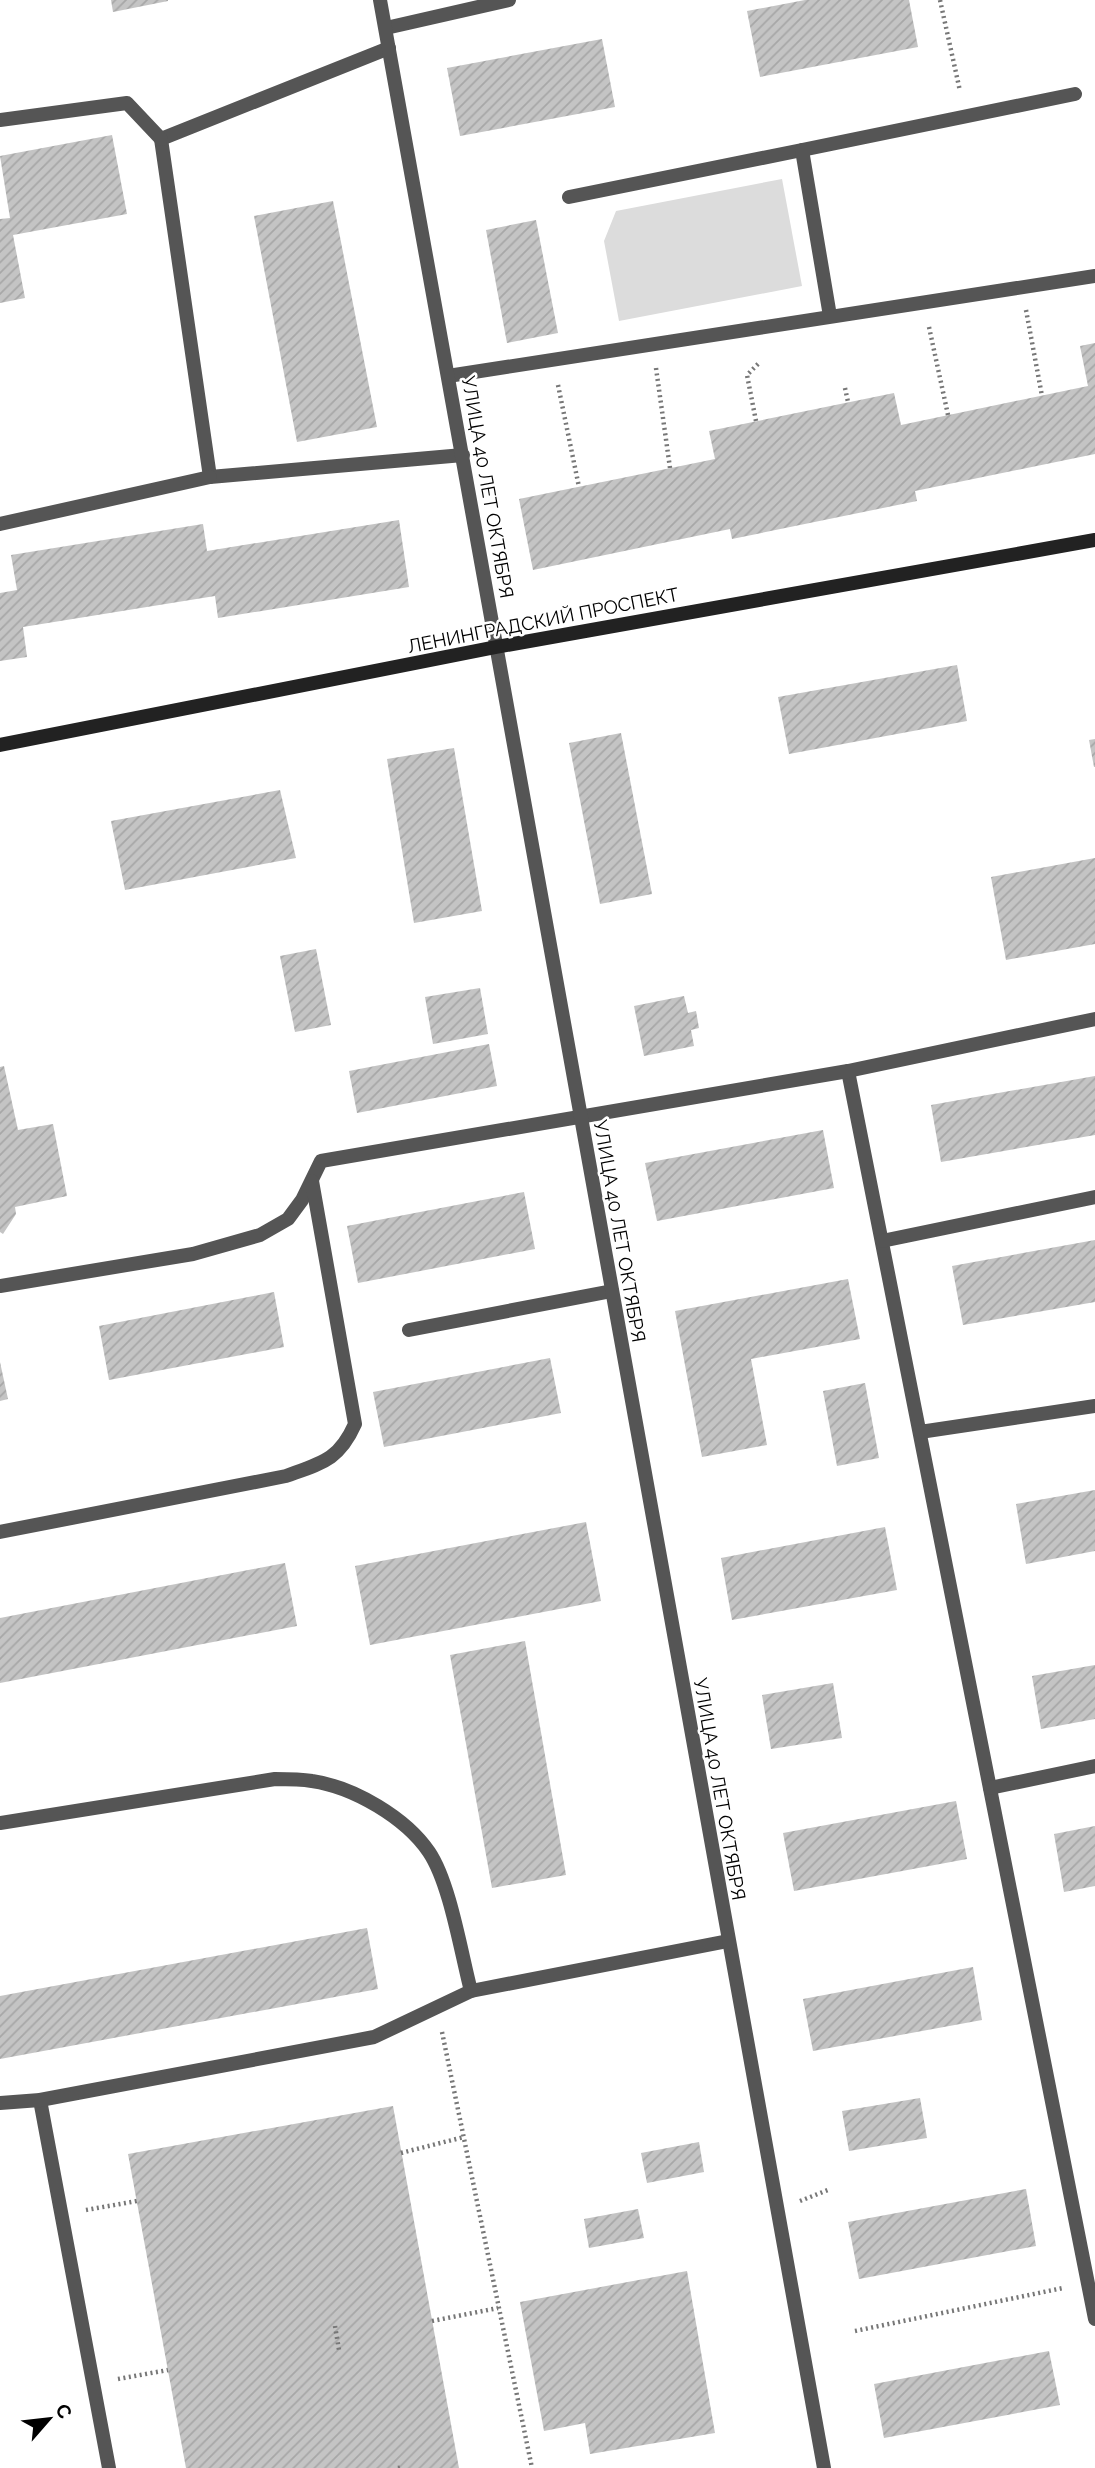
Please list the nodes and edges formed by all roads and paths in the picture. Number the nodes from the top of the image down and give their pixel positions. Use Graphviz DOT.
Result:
graph roads {
  1 [pos="380,0"];
  2 [pos="509,0"];
  3 [pos="940,0"];
  4 [pos="386,28"];
  5 [pos="389,48"];
  6 [pos="960,87"];
  7 [pos="1075,94"];
  8 [pos="0,120"];
  9 [pos="161,139"];
  10 [pos="802,150"];
  11 [pos="569,197"];
  12 [pos="1095,275"];
  13 [pos="1022,287"];
  14 [pos="924,302"];
  15 [pos="830,316"];
  16 [pos="653,344"];
  17 [pos="553,359"];
  18 [pos="759,363"];
  19 [pos="448,376"];
  20 [pos="845,388"];
  21 [pos="1042,396"];
  22 [pos="848,402"];
  23 [pos="948,415"];
  24 [pos="756,421"];
  25 [pos="463,455"];
  26 [pos="670,468"];
  27 [pos="210,477"];
  28 [pos="579,487"];
  29 [pos="0,524"];
  30 [pos="1095,540"];
  31 [pos="496,648"];
  32 [pos="0,745"];
  33 [pos="1095,1019"];
  34 [pos="848,1071"];
  35 [pos="580,1117"];
  36 [pos="312,1181"];
  37 [pos="1095,1197"];
  38 [pos="882,1241"];
  39 [pos="0,1286"];
  40 [pos="612,1291"];
  41 [pos="409,1330"];
  42 [pos="1095,1406"];
  43 [pos="920,1433"];
  44 [pos="0,1532"];
  45 [pos="1095,1766"];
  46 [pos="990,1788"];
  47 [pos="0,1823"];
  48 [pos="728,1941"];
  49 [pos="471,1991"];
  50 [pos="437,2007"];
  51 [pos="40,2100"];
  52 [pos="0,2103"];
  53 [pos="464,2137"];
  54 [pos="401,2153"];
  55 [pos="137,2201"];
  56 [pos="61,2214"];
  57 [pos="1091,2282"];
  58 [pos="1066,2288"];
  59 [pos="499,2308"];
  60 [pos="1095,2319"];
  61 [pos="432,2322"];
  62 [pos="335,2326"];
  63 [pos="855,2331"];
  64 [pos="339,2350"];
  65 [pos="168,2370"];
  66 [pos="93,2383"];
  67 [pos="109,2468"];
  68 [pos="532,2468"];
  69 [pos="824,2468"];
  1 -- 4 [label="street, УЛИЦА 40 ЛЕТ ОКТЯБРЯ"];
  2 -- 4 [label="street"];
  3 -- 6 [label="path"];
  4 -- 5 [label="street, УЛИЦА 40 ЛЕТ ОКТЯБРЯ"];
  5 -- 9 [label="street"];
  5 -- 19 [label="street, УЛИЦА 40 ЛЕТ ОКТЯБРЯ"];
  7 -- 10 [label="street"];
  8 -- 9 [label="street"];
  9 -- 27 [label="street"];
  10 -- 11 [label="street"];
  10 -- 15 [label="street"];
  12 -- 13 [label="street"];
  13 -- 14 [label="street"];
  13 -- 21 [label="path"];
  14 -- 15 [label="street"];
  14 -- 23 [label="path"];
  15 -- 16 [label="street"];
  16 -- 17 [label="street"];
  16 -- 26 [label="path"];
  17 -- 19 [label="street"];
  17 -- 28 [label="path"];
  18 -- 24 [label="path"];
  19 -- 25 [label="street, УЛИЦА 40 ЛЕТ ОКТЯБРЯ"];
  20 -- 22 [label="path"];
  25 -- 27 [label="street"];
  25 -- 31 [label="street, УЛИЦА 40 ЛЕТ ОКТЯБРЯ"];
  27 -- 29 [label="street"];
  30 -- 31 [label="main road, ЛЕНИНГРАДСКИЙ ПРОСПЕКТ"];
  31 -- 32 [label="main road, ЛЕНИНГРАДСКИЙ ПРОСПЕКТ"];
  31 -- 35 [label="street, УЛИЦА 40 ЛЕТ ОКТЯБРЯ"];
  33 -- 34 [label="street"];
  34 -- 35 [label="street"];
  34 -- 38 [label="street"];
  35 -- 36 [label="street"];
  35 -- 40 [label="street, УЛИЦА 40 ЛЕТ ОКТЯБРЯ"];
  36 -- 39 [label="street"];
  36 -- 44 [label="street"];
  37 -- 38 [label="street"];
  38 -- 43 [label="street"];
  40 -- 41 [label="street"];
  40 -- 48 [label="street, УЛИЦА 40 ЛЕТ ОКТЯБРЯ"];
  42 -- 43 [label="street"];
  43 -- 46 [label="street"];
  45 -- 46 [label="street"];
  46 -- 57 [label="street"];
  47 -- 49 [label="street"];
  48 -- 49 [label="street"];
  48 -- 69 [label="street, УЛИЦА 40 ЛЕТ ОКТЯБРЯ"];
  49 -- 50 [label="street"];
  50 -- 51 [label="street"];
  50 -- 53 [label="path"];
  51 -- 52 [label="street"];
  51 -- 56 [label="street"];
  53 -- 54 [label="path"];
  53 -- 59 [label="path"];
  55 -- 56 [label="path"];
  56 -- 66 [label="street"];
  57 -- 60 [label="street"];
  58 -- 63 [label="path"];
  59 -- 61 [label="path"];
  59 -- 68 [label="path"];
  62 -- 64 [label="path"];
  65 -- 66 [label="path"];
  66 -- 67 [label="street"];
}
